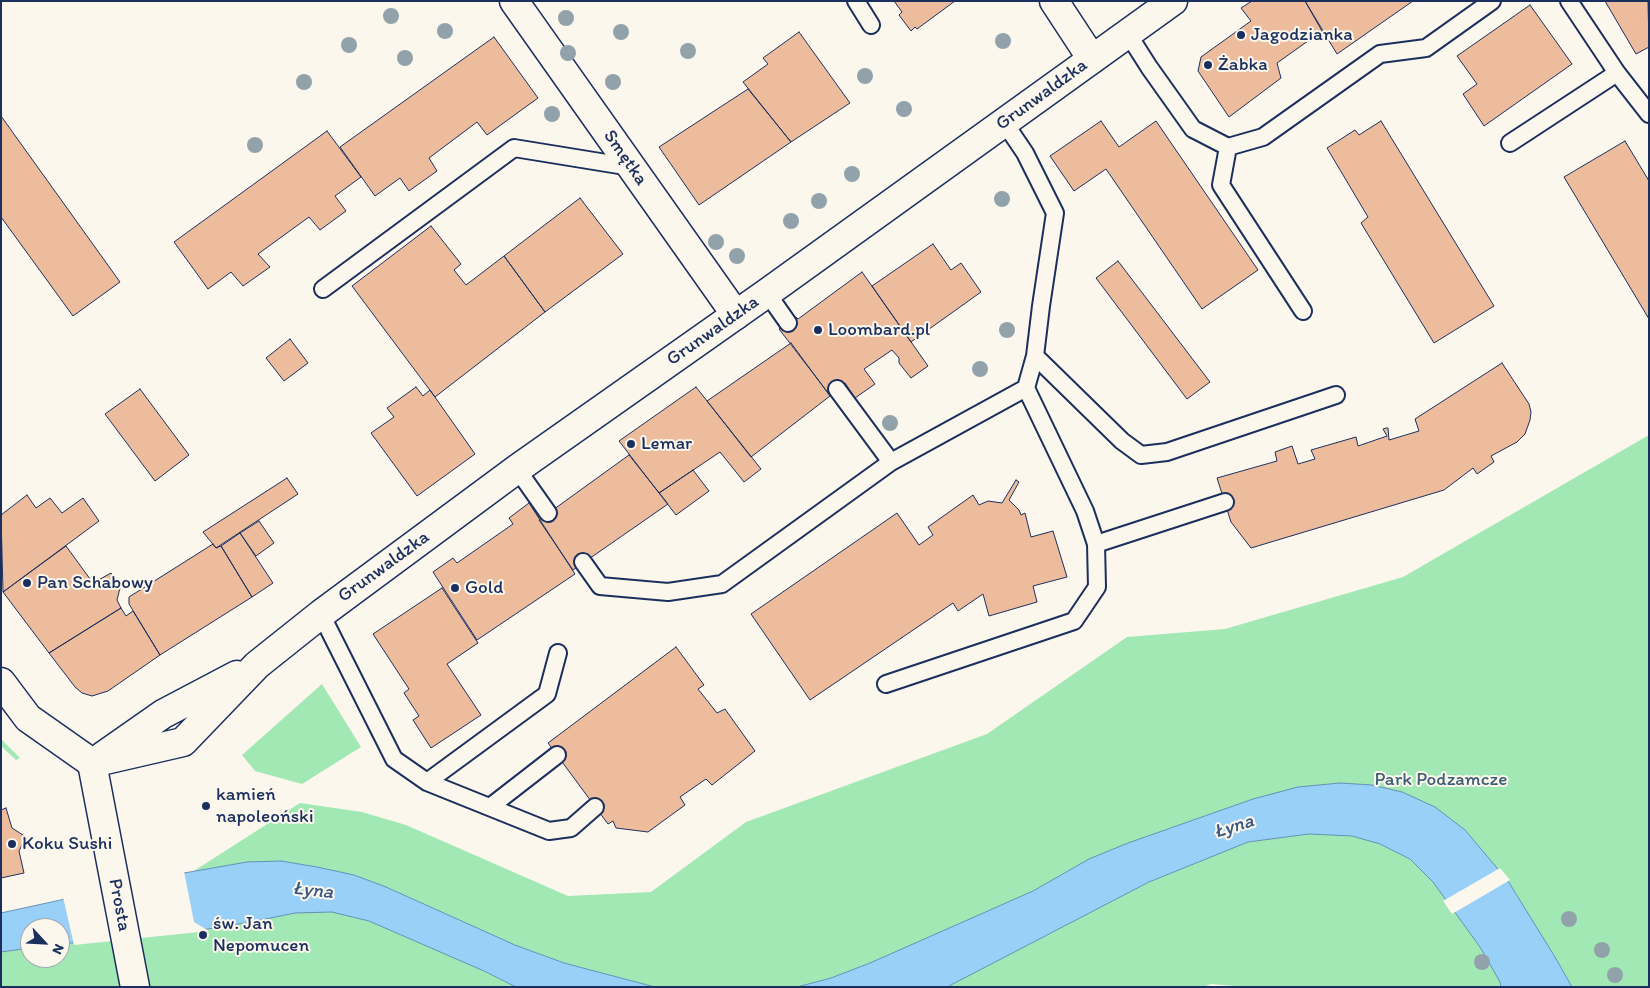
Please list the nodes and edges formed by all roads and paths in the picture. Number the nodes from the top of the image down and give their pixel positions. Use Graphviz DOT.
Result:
graph roads {
  1 [pos="514,1"];
  2 [pos="856,1"];
  3 [pos="1054,1"];
  4 [pos="1173,1"];
  5 [pos="1492,1"];
  6 [pos="1569,1"];
  7 [pos="871,25"];
  8 [pos="1128,34"];
  9 [pos="1092,59"];
  10 [pos="1618,74"];
  11 [pos="1649,114"];
  12 [pos="1004,122"];
  13 [pos="1510,143"];
  14 [pos="1228,147"];
  15 [pos="631,167"];
  16 [pos="323,288"];
  17 [pos="767,293"];
  18 [pos="1303,311"];
  19 [pos="736,315"];
  20 [pos="788,322"];
  21 [pos="1035,356"];
  22 [pos="1026,388"];
  23 [pos="837,389"];
  24 [pos="1336,395"];
  25 [pos="891,462"];
  26 [pos="517,469"];
  27 [pos="1225,502"];
  28 [pos="548,513"];
  29 [pos="1096,544"];
  30 [pos="584,562"];
  31 [pos="321,614"];
  32 [pos="558,653"];
  33 [pos="1,682"];
  34 [pos="886,684"];
  35 [pos="556,755"];
  36 [pos="92,763"];
  37 [pos="427,782"];
  38 [pos="490,807"];
  39 [pos="595,808"];
  40 [pos="135,987"];
  1 -- 15 [label="street, Smętka"];
  2 -- 7 [label="lane"];
  3 -- 9 [label="street"];
  4 -- 8 [label="street, Grunwaldzka"];
  5 -- 14 [label="lane"];
  6 -- 10 [label="lane"];
  8 -- 9 [label="street, Grunwaldzka"];
  8 -- 14 [label="lane"];
  9 -- 12 [label="street, Grunwaldzka"];
  10 -- 11 [label="lane"];
  10 -- 13 [label="lane"];
  12 -- 17 [label="street, Grunwaldzka"];
  12 -- 21 [label="lane"];
  14 -- 18 [label="lane"];
  15 -- 16 [label="lane"];
  15 -- 19 [label="street, Smętka"];
  17 -- 19 [label="street, Grunwaldzka"];
  17 -- 20 [label="lane"];
  19 -- 26 [label="street, Grunwaldzka"];
  21 -- 22 [label="lane"];
  21 -- 24 [label="lane"];
  22 -- 25 [label="lane"];
  22 -- 29 [label="lane"];
  23 -- 25 [label="lane"];
  25 -- 30 [label="lane"];
  26 -- 28 [label="lane"];
  26 -- 31 [label="street, Grunwaldzka"];
  27 -- 29 [label="lane"];
  29 -- 34 [label="lane"];
  31 -- 36 [label="street, Grunwaldzka"];
  31 -- 37 [label="lane"];
  32 -- 37 [label="lane"];
  33 -- 36 [label="street"];
  35 -- 38 [label="lane"];
  36 -- 40 [label="street, Prosta"];
  37 -- 38 [label="lane"];
  38 -- 39 [label="lane"];
}
